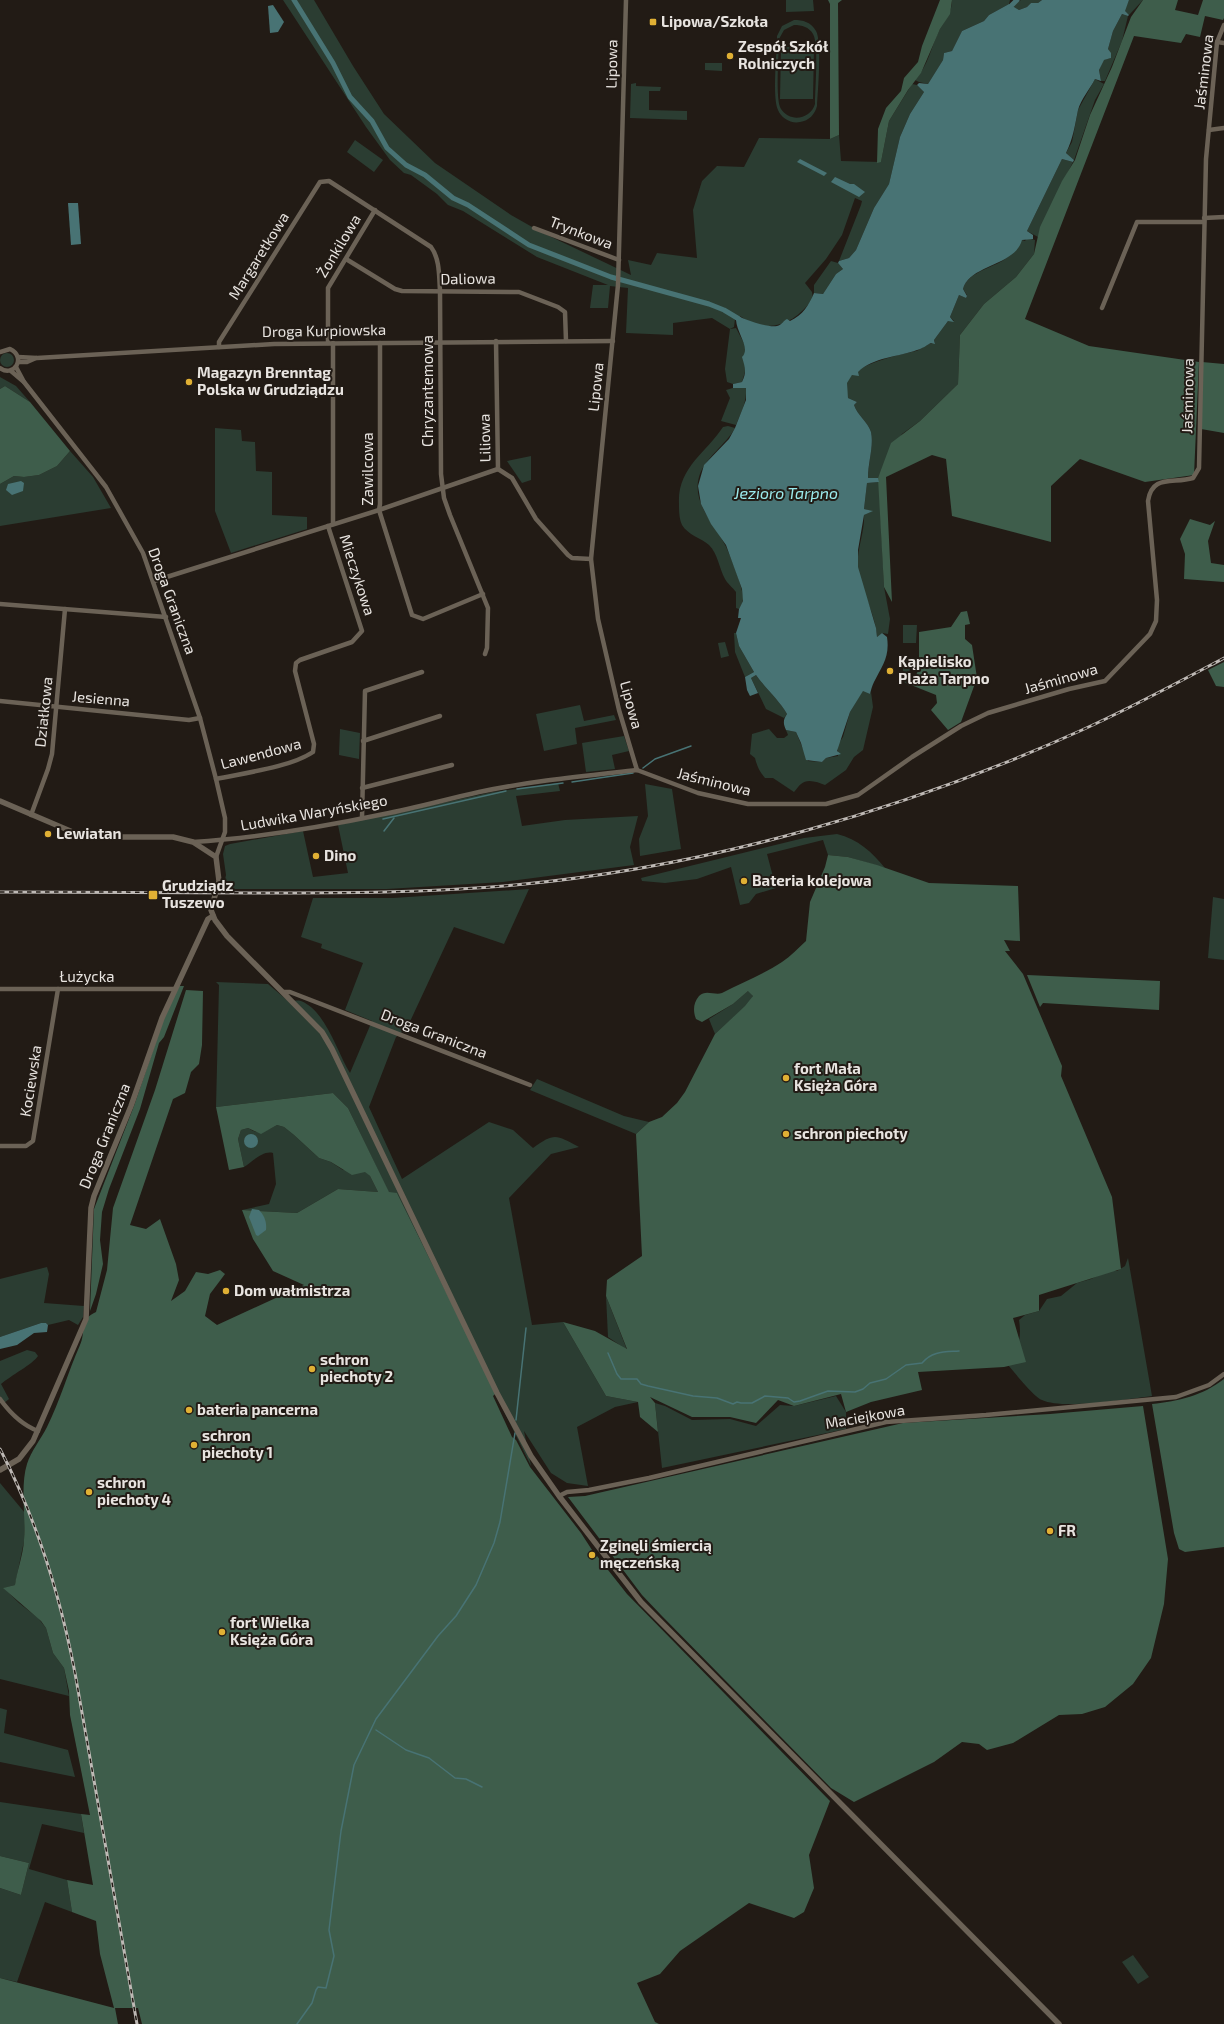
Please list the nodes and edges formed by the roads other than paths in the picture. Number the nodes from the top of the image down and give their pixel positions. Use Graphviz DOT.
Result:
graph roads {
  1 [pos="626,0"];
  2 [pos="1224,25"];
  3 [pos="1217,42"];
  4 [pos="1224,43"];
  5 [pos="1224,128"];
  6 [pos="1209,130"];
  7 [pos="324,180"];
  8 [pos="375,210"];
  9 [pos="1224,217"];
  10 [pos="1204,220"];
  11 [pos="534,228"];
  12 [pos="346,259"];
  13 [pos="619,260"];
  14 [pos="440,291"];
  15 [pos="1102,308"];
  16 [pos="496,341"];
  17 [pos="566,341"];
  18 [pos="613,341"];
  19 [pos="380,342"];
  20 [pos="440,342"];
  21 [pos="330,343"];
  22 [pos="219,347"];
  23 [pos="1,350"];
  24 [pos="18,359"];
  25 [pos="16,367"];
  26 [pos="0,368"];
  27 [pos="11,371"];
  28 [pos="24,382"];
  29 [pos="498,469"];
  30 [pos="442,488"];
  31 [pos="379,510"];
  32 [pos="331,525"];
  33 [pos="591,559"];
  34 [pos="154,581"];
  35 [pos="483,594"];
  36 [pos="0,604"];
  37 [pos="65,609"];
  38 [pos="166,617"];
  39 [pos="485,654"];
  40 [pos="422,672"];
  41 [pos="0,701"];
  42 [pos="57,707"];
  43 [pos="304,707"];
  44 [pos="440,716"];
  45 [pos="200,718"];
  46 [pos="363,741"];
  47 [pos="452,765"];
  48 [pos="637,770"];
  49 [pos="216,779"];
  50 [pos="362,788"];
  51 [pos="0,801"];
  52 [pos="31,814"];
  53 [pos="362,818"];
  54 [pos="223,840"];
  55 [pos="193,842"];
  56 [pos="216,857"];
  57 [pos="213,916"];
  58 [pos="0,989"];
  59 [pos="58,989"];
  60 [pos="175,989"];
  61 [pos="283,992"];
  62 [pos="530,1085"];
  63 [pos="0,1146"];
  64 [pos="1224,1374"];
  65 [pos="0,1399"];
  66 [pos="38,1431"];
  67 [pos="0,1470"];
  68 [pos="559,1496"];
  69 [pos="1059,2024"];
  1 -- 13 [label="street, Lipowa"];
  2 -- 3 [label="street, Jaśminowa"];
  3 -- 4 [label="street"];
  3 -- 6 [label="street, Jaśminowa"];
  5 -- 6 [label="street"];
  6 -- 10 [label="street, Jaśminowa"];
  7 -- 8 [label="street, Chryzantemowa"];
  7 -- 22 [label="street, Margaretkowa"];
  8 -- 12 [label="street, Żonkilowa"];
  8 -- 14 [label="street, Chryzantemowa"];
  9 -- 10 [label="street"];
  10 -- 15 [label="street"];
  10 -- 48 [label="street, Jaśminowa"];
  11 -- 13 [label="street, Trynkowa"];
  12 -- 14 [label="street, Daliowa"];
  12 -- 21 [label="street, Żonkilowa"];
  13 -- 18 [label="street, Lipowa"];
  14 -- 17 [label="street, Daliowa"];
  14 -- 20 [label="street, Chryzantemowa"];
  16 -- 17 [label="street, Droga Kurpiowska"];
  16 -- 20 [label="street, Droga Kurpiowska"];
  16 -- 29 [label="street, Liliowa"];
  17 -- 18 [label="street, Droga Kurpiowska"];
  18 -- 33 [label="street, Lipowa"];
  19 -- 20 [label="street, Droga Kurpiowska"];
  19 -- 21 [label="street, Droga Kurpiowska"];
  19 -- 31 [label="street, Zawilcowa"];
  20 -- 30 [label="street, Chryzantemowa"];
  21 -- 22 [label="street, Droga Kurpiowska"];
  21 -- 32 [label="street, Żonkilowa"];
  22 -- 24 [label="street, Droga Kurpiowska"];
  23 -- 24 [label="street"];
  24 -- 25 [label="street"];
  25 -- 27 [label="street"];
  25 -- 28 [label="street, Droga Graniczna"];
  26 -- 27 [label="street"];
  27 -- 28 [label="street, Droga Graniczna"];
  28 -- 34 [label="street, Droga Graniczna"];
  29 -- 30 [label="street, Mieczykowa"];
  29 -- 33 [label="street, Liliowa"];
  30 -- 31 [label="street, Mieczykowa"];
  30 -- 35 [label="street, Chryzantemowa"];
  31 -- 32 [label="street, Mieczykowa"];
  31 -- 35 [label="street, Zawilcowa"];
  32 -- 34 [label="street, Mieczykowa"];
  32 -- 43 [label="street, Mieczykowa"];
  33 -- 48 [label="street, Lipowa"];
  34 -- 38 [label="street, Droga Graniczna"];
  35 -- 39 [label="street, Chryzantemowa"];
  36 -- 37 [label="street"];
  37 -- 38 [label="street"];
  37 -- 42 [label="street, Działkowa"];
  38 -- 45 [label="street, Droga Graniczna"];
  40 -- 46 [label="street"];
  41 -- 42 [label="street, Jesienna"];
  42 -- 45 [label="street, Jesienna"];
  42 -- 52 [label="street, Działkowa"];
  43 -- 49 [label="street, Lawendowa"];
  44 -- 46 [label="street"];
  45 -- 49 [label="street, Droga Graniczna"];
  46 -- 50 [label="street"];
  47 -- 50 [label="street"];
  48 -- 53 [label="street, Ludwika Waryńskiego"];
  49 -- 54 [label="street, Droga Graniczna"];
  50 -- 53 [label="street"];
  51 -- 52 [label="street, Ludwika Waryńskiego"];
  52 -- 55 [label="street, Ludwika Waryńskiego"];
  53 -- 54 [label="street, Ludwika Waryńskiego"];
  54 -- 55 [label="street, Ludwika Waryńskiego"];
  54 -- 56 [label="street, Droga Graniczna"];
  55 -- 56 [label="street"];
  56 -- 57 [label="street, Droga Graniczna"];
  57 -- 60 [label="street, Droga Graniczna"];
  57 -- 61 [label="street"];
  58 -- 59 [label="street, Łużycka"];
  59 -- 60 [label="street, Łużycka"];
  59 -- 63 [label="street, Kociewska"];
  60 -- 66 [label="street, Droga Graniczna"];
  61 -- 62 [label="street, Droga Graniczna"];
  61 -- 68 [label="street"];
  64 -- 68 [label="street, Maciejkowa"];
  65 -- 66 [label="street"];
  66 -- 67 [label="street, Droga Graniczna"];
  68 -- 69 [label="street"];
}
